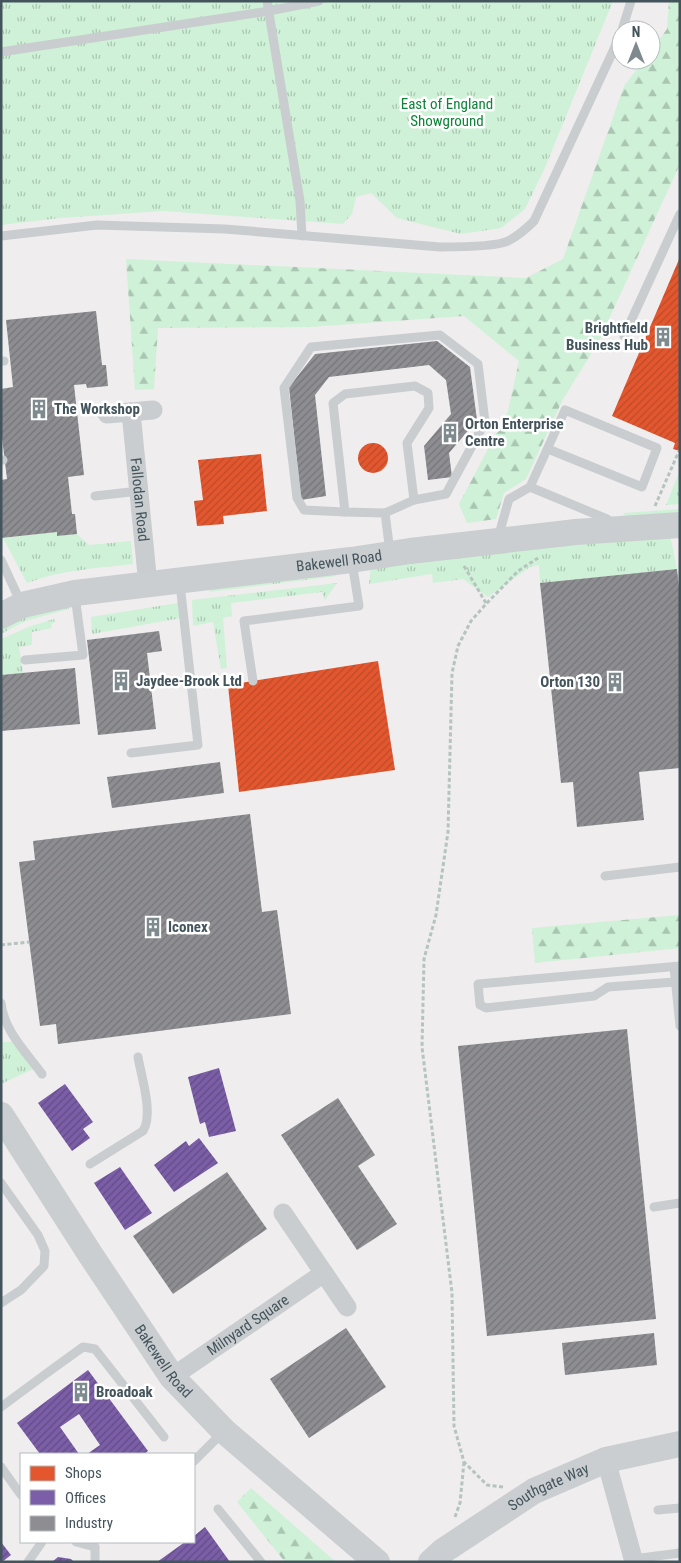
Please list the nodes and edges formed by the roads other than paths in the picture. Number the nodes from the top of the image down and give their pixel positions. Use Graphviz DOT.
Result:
graph roads {
  1 [pos="319,1"];
  2 [pos="631,1"];
  3 [pos="268,6"];
  4 [pos="625,20"];
  5 [pos="1,52"];
  6 [pos="611,55"];
  7 [pos="680,214"];
  8 [pos="1,236"];
  9 [pos="302,236"];
  10 [pos="624,336"];
  11 [pos="153,410"];
  12 [pos="131,412"];
  13 [pos="107,414"];
  14 [pos="548,449"];
  15 [pos="530,487"];
  16 [pos="139,491"];
  17 [pos="95,496"];
  18 [pos="414,500"];
  19 [pos="345,512"];
  20 [pos="385,513"];
  21 [pos="680,525"];
  22 [pos="615,529"];
  23 [pos="498,541"];
  24 [pos="390,555"];
  25 [pos="1,560"];
  26 [pos="351,560"];
  27 [pos="180,581"];
  28 [pos="148,585"];
  29 [pos="75,593"];
  30 [pos="12,611"];
  31 [pos="25,660"];
  32 [pos="254,681"];
  33 [pos="131,753"];
  34 [pos="680,867"];
  35 [pos="605,876"];
  36 [pos="677,966"];
  37 [pos="675,982"];
  38 [pos="1,1003"];
  39 [pos="680,1026"];
  40 [pos="138,1057"];
  41 [pos="42,1074"];
  42 [pos="1,1115"];
  43 [pos="90,1164"];
  44 [pos="1,1184"];
  45 [pos="680,1203"];
  46 [pos="654,1207"];
  47 [pos="283,1213"];
  48 [pos="324,1273"];
  49 [pos="1,1303"];
  50 [pos="347,1307"];
  51 [pos="172,1377"];
  52 [pos="1,1407"];
  53 [pos="224,1431"];
  54 [pos="164,1437"];
  55 [pos="680,1444"];
  56 [pos="195,1460"];
  57 [pos="606,1460"];
  58 [pos="1,1467"];
  59 [pos="20,1494"];
  60 [pos="680,1508"];
  61 [pos="218,1509"];
  62 [pos="658,1510"];
  63 [pos="41,1543"];
  64 [pos="98,1544"];
  65 [pos="680,1553"];
  66 [pos="437,1556"];
  67 [pos="634,1560"];
  68 [pos="28,1562"];
  69 [pos="95,1562"];
  70 [pos="261,1562"];
  71 [pos="377,1562"];
  1 -- 3 [label="lane"];
  2 -- 4 [label="lane"];
  3 -- 5 [label="lane"];
  3 -- 9 [label="lane"];
  6 -- 9 [label="lane"];
  7 -- 10 [label="lane"];
  8 -- 9 [label="lane"];
  11 -- 12 [label="street"];
  12 -- 13 [label="street"];
  12 -- 16 [label="street, Fallodan Road"];
  14 -- 14 [label="lane"];
  14 -- 15 [label="lane"];
  15 -- 22 [label="lane"];
  15 -- 23 [label="lane"];
  16 -- 17 [label="lane"];
  16 -- 28 [label="street, Fallodan Road"];
  18 -- 19 [label="lane"];
  18 -- 19 [label="lane"];
  18 -- 20 [label="lane"];
  19 -- 20 [label="lane"];
  20 -- 24 [label="lane"];
  21 -- 22 [label="street, Bakewell Road"];
  22 -- 23 [label="street, Bakewell Road"];
  23 -- 24 [label="street, Bakewell Road"];
  24 -- 26 [label="street, Bakewell Road"];
  25 -- 30 [label="lane"];
  26 -- 27 [label="street, Bakewell Road"];
  26 -- 32 [label="lane"];
  27 -- 28 [label="street, Bakewell Road"];
  27 -- 33 [label="lane"];
  28 -- 29 [label="street, Bakewell Road"];
  29 -- 30 [label="street, Bakewell Road"];
  29 -- 31 [label="lane"];
  34 -- 35 [label="lane"];
  36 -- 37 [label="lane"];
  36 -- 37 [label="lane"];
  37 -- 39 [label="lane"];
  38 -- 41 [label="lane"];
  40 -- 43 [label="lane"];
  42 -- 51 [label="street, Bakewell Road"];
  44 -- 49 [label="lane"];
  45 -- 46 [label="lane"];
  47 -- 48 [label="street"];
  48 -- 50 [label="street"];
  48 -- 51 [label="street, Milnyard Square"];
  51 -- 53 [label="street, Bakewell Road"];
  52 -- 54 [label="lane"];
  53 -- 56 [label="lane"];
  53 -- 71 [label="street, Bakewell Road"];
  55 -- 57 [label="street, Southgate Way"];
  57 -- 66 [label="street, Southgate Way"];
  57 -- 67 [label="street"];
  58 -- 59 [label="lane"];
  60 -- 62 [label="lane"];
  61 -- 70 [label="lane"];
  63 -- 68 [label="lane"];
  64 -- 69 [label="lane"];
  65 -- 67 [label="lane"];
}
